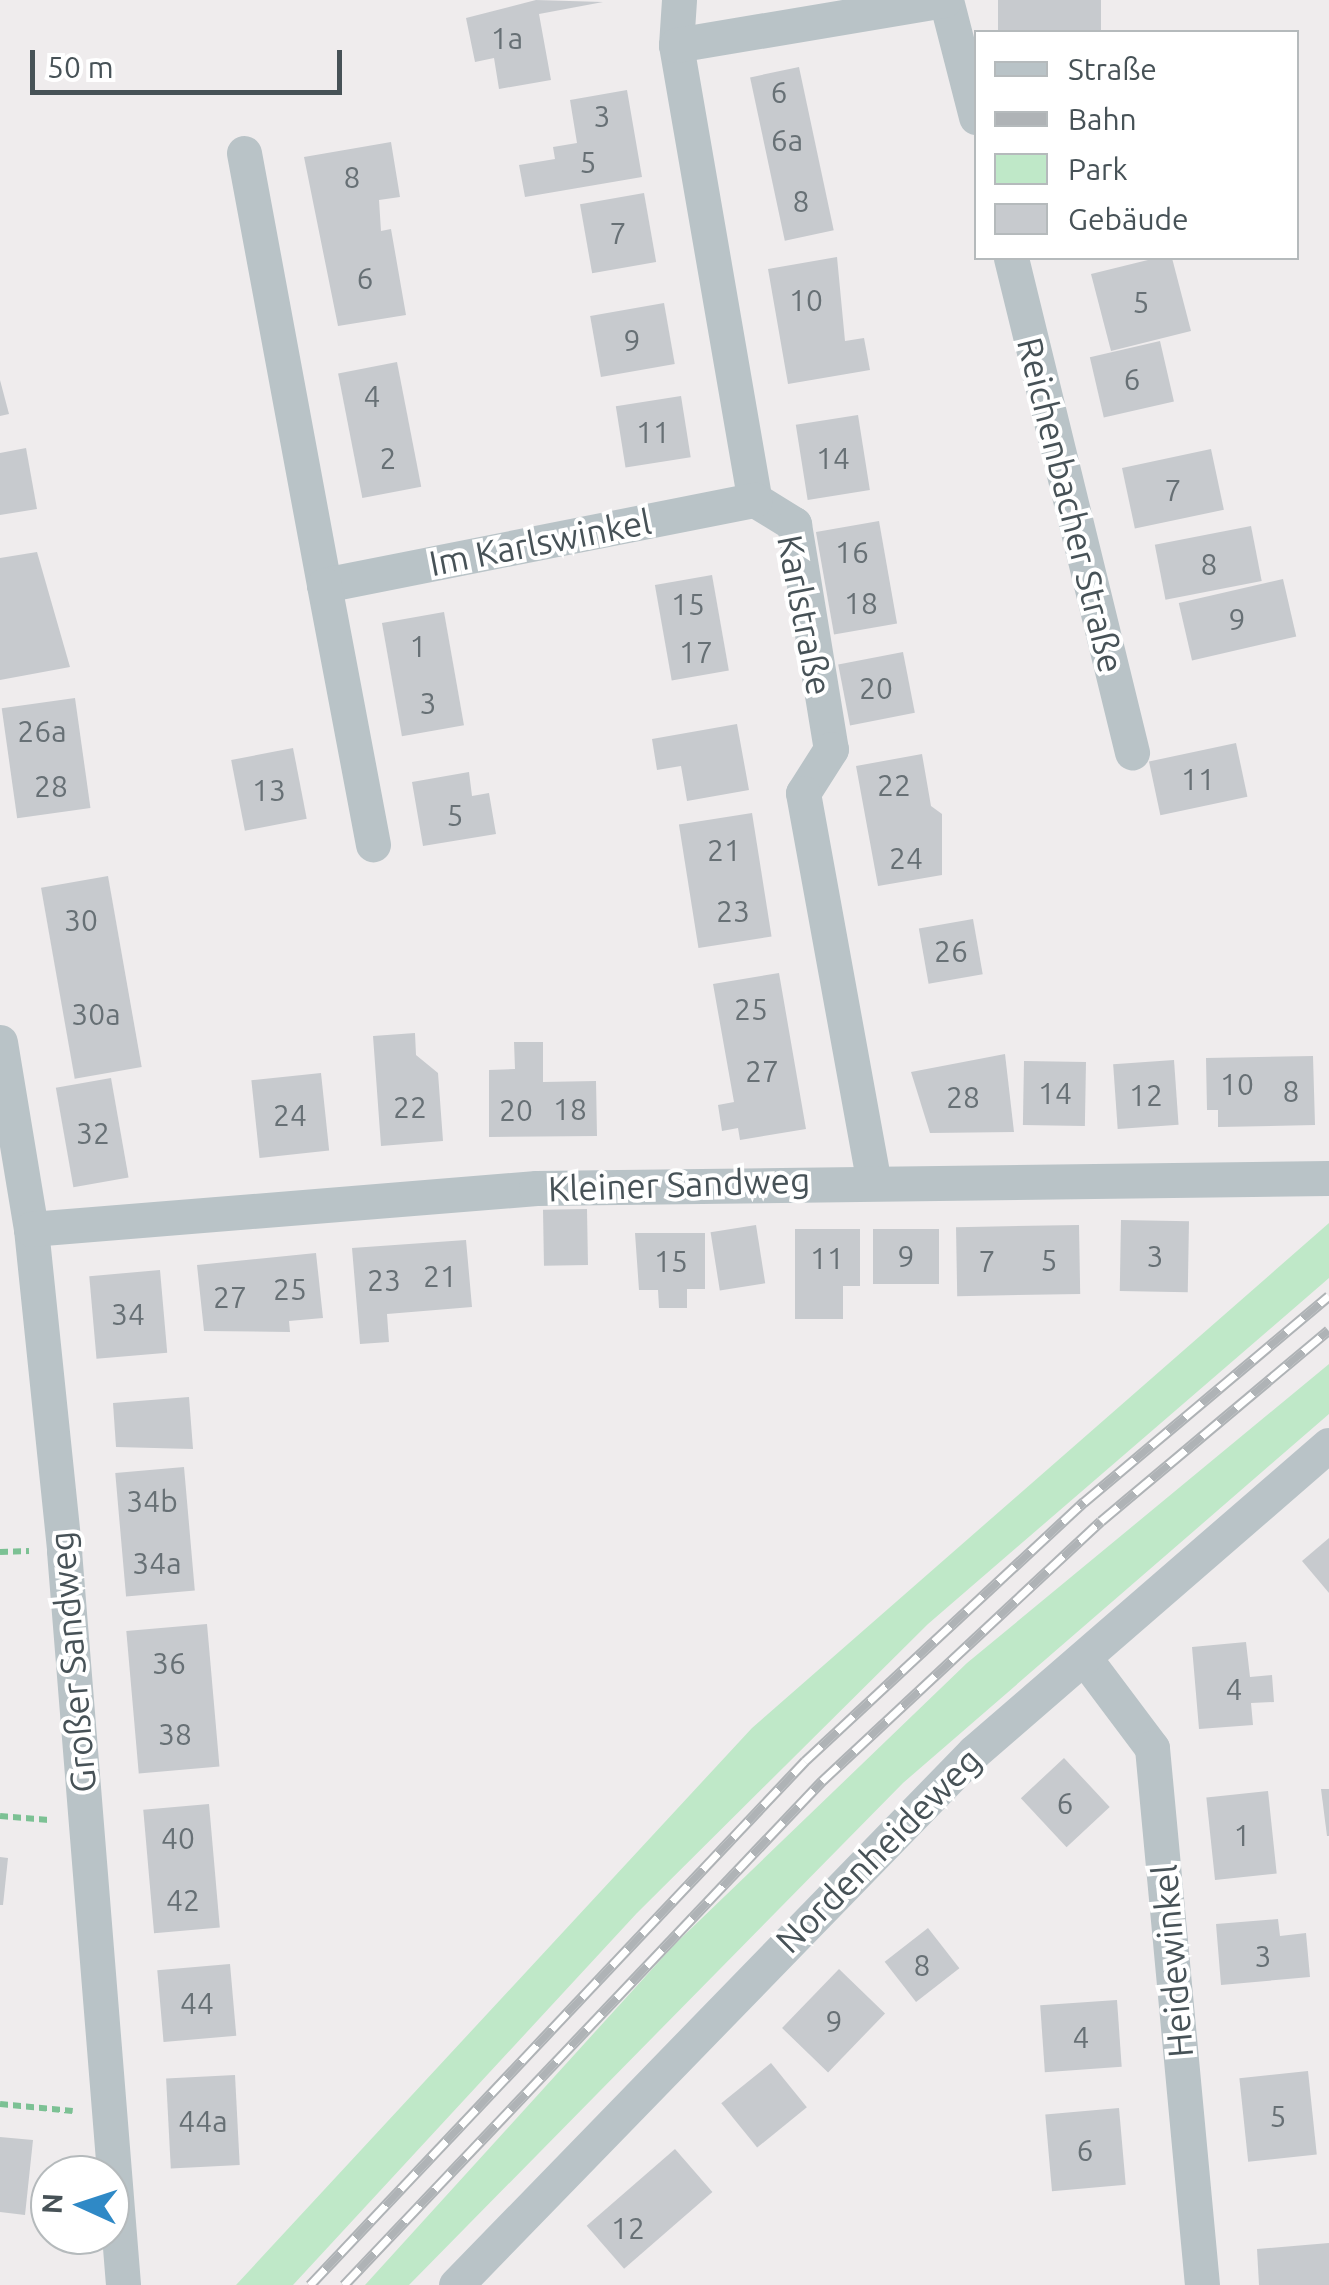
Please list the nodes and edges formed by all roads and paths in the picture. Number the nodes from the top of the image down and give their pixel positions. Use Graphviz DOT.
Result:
graph roads {
  1 [pos="679,0"];
  2 [pos="945,0"];
  3 [pos="676,44"];
  4 [pos="974,109"];
  5 [pos="244,154"];
  6 [pos="1011,260"];
  7 [pos="756,500"];
  8 [pos="324,585"];
  9 [pos="1132,752"];
  10 [pos="373,844"];
  11 [pos="0,1042"];
  12 [pos="873,1178"];
  13 [pos="1329,1178"];
  14 [pos="31,1229"];
  15 [pos="1329,1445"];
  16 [pos="1086,1660"];
  17 [pos="0,1816"];
  18 [pos="85,1824"];
  19 [pos="0,2104"];
  20 [pos="108,2114"];
  21 [pos="123,2285"];
  22 [pos="456,2285"];
  23 [pos="1202,2285"];
  1 -- 3 [label="street, Karlstraße"];
  2 -- 3 [label="street"];
  2 -- 4 [label="street"];
  3 -- 7 [label="street, Karlstraße"];
  5 -- 8 [label="street"];
  6 -- 9 [label="street, Reichenbacher Straße"];
  7 -- 8 [label="street, Im Karlswinkel"];
  7 -- 12 [label="street, Karlstraße"];
  8 -- 10 [label="street"];
  11 -- 14 [label="street, Großer Sandweg"];
  12 -- 13 [label="street, Kleiner Sandweg"];
  12 -- 14 [label="street, Kleiner Sandweg"];
  14 -- 18 [label="street, Großer Sandweg"];
  15 -- 16 [label="street, Nordenheideweg"];
  16 -- 22 [label="street, Nordenheideweg"];
  16 -- 23 [label="street, Heidewinkel"];
  17 -- 18 [label="path"];
  18 -- 20 [label="street, Großer Sandweg"];
  19 -- 20 [label="path"];
  20 -- 21 [label="street, Großer Sandweg"];
}
